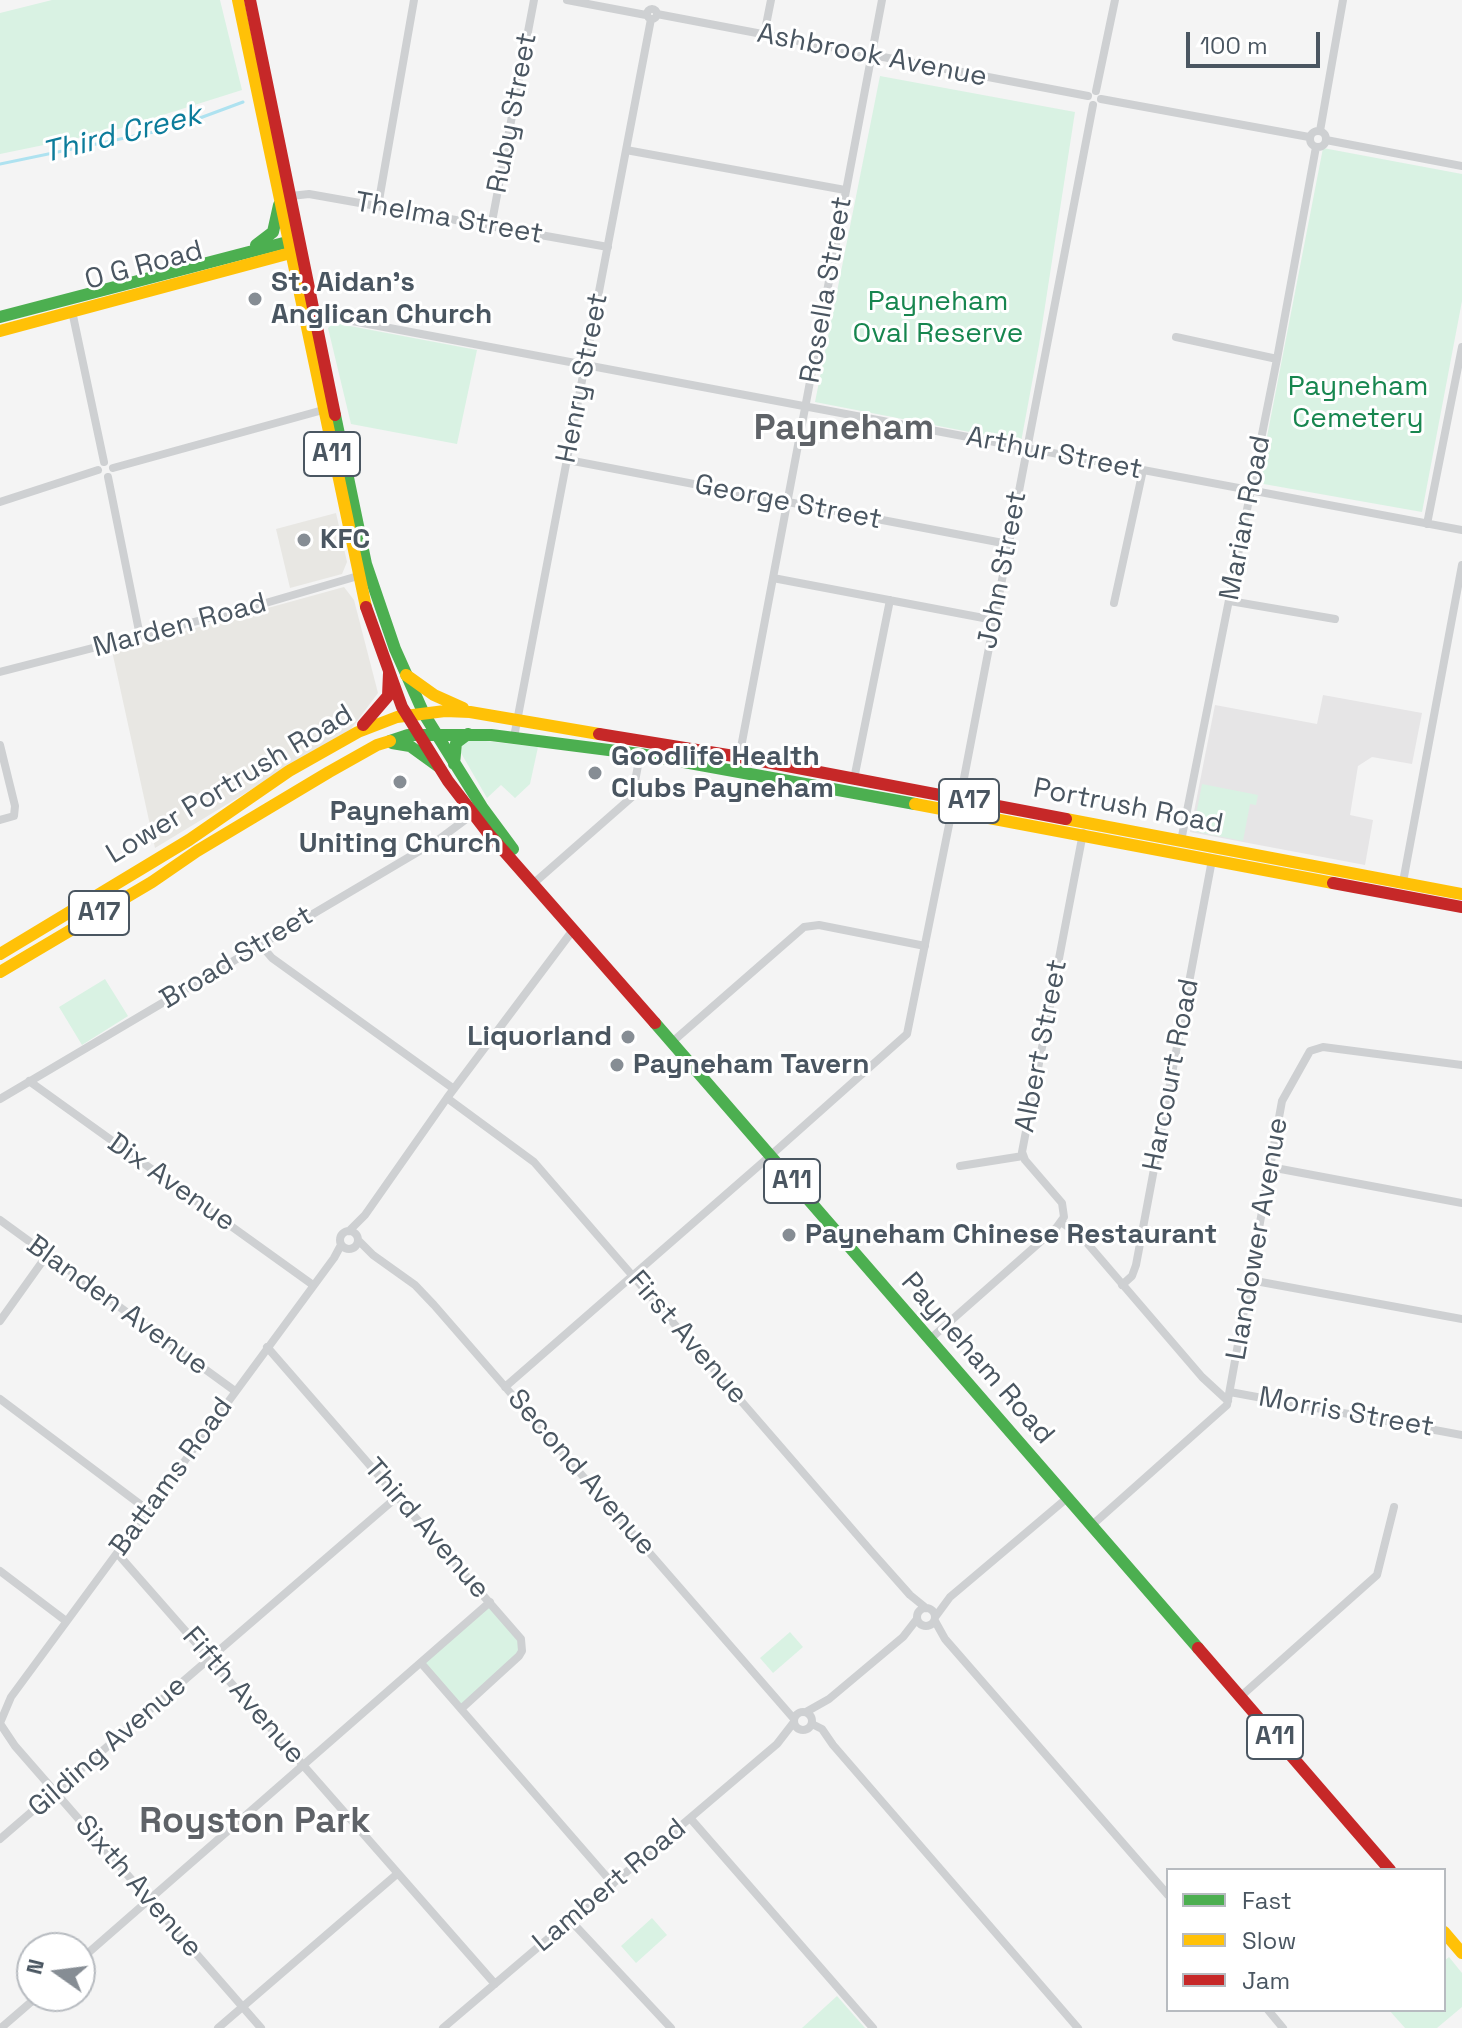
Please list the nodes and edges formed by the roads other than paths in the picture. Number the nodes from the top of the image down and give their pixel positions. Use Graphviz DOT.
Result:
graph roads {
  1 [pos="238,0"];
  2 [pos="250,0"];
  3 [pos="414,0"];
  4 [pos="534,0"];
  5 [pos="567,0"];
  6 [pos="771,0"];
  7 [pos="882,0"];
  8 [pos="1115,0"];
  9 [pos="1343,0"];
  10 [pos="653,11"];
  11 [pos="764,35"];
  12 [pos="871,56"];
  13 [pos="1094,98"];
  14 [pos="1320,131"];
  15 [pos="1309,137"];
  16 [pos="1326,140"];
  17 [pos="1316,147"];
  18 [pos="626,150"];
  19 [pos="1462,166"];
  20 [pos="845,190"];
  21 [pos="286,199"];
  22 [pos="378,206"];
  23 [pos="491,227"];
  24 [pos="295,246"];
  25 [pos="608,247"];
  26 [pos="247,251"];
  27 [pos="71,305"];
  28 [pos="0,317"];
  29 [pos="317,322"];
  30 [pos="0,331"];
  31 [pos="1176,337"];
  32 [pos="1462,347"];
  33 [pos="1277,359"];
  34 [pos="587,366"];
  35 [pos="806,407"];
  36 [pos="323,410"];
  37 [pos="1026,448"];
  38 [pos="568,460"];
  39 [pos="104,462"];
  40 [pos="113,468"];
  41 [pos="98,470"];
  42 [pos="1143,470"];
  43 [pos="108,477"];
  44 [pos="1251,491"];
  45 [pos="0,502"];
  46 [pos="787,503"];
  47 [pos="1427,524"];
  48 [pos="1462,530"];
  49 [pos="1008,544"];
  50 [pos="1462,565"];
  51 [pos="358,576"];
  52 [pos="773,578"];
  53 [pos="890,600"];
  54 [pos="1230,601"];
  55 [pos="1114,603"];
  56 [pos="1335,619"];
  57 [pos="994,620"];
  58 [pos="140,636"];
  59 [pos="0,672"];
  60 [pos="389,673"];
  61 [pos="406,675"];
  62 [pos="470,712"];
  63 [pos="424,714"];
  64 [pos="407,716"];
  65 [pos="517,720"];
  66 [pos="436,734"];
  67 [pos="468,734"];
  68 [pos="419,735"];
  69 [pos="514,737"];
  70 [pos="347,739"];
  71 [pos="385,742"];
  72 [pos="0,745"];
  73 [pos="640,754"];
  74 [pos="738,763"];
  75 [pos="454,764"];
  76 [pos="439,767"];
  77 [pos="852,786"];
  78 [pos="956,805"];
  79 [pos="473,814"];
  80 [pos="0,820"];
  81 [pos="1084,829"];
  82 [pos="1181,841"];
  83 [pos="197,851"];
  84 [pos="167,853"];
  85 [pos="1212,860"];
  86 [pos="532,880"];
  87 [pos="152,882"];
  88 [pos="1402,890"];
  89 [pos="1462,894"];
  90 [pos="1462,907"];
  91 [pos="573,930"];
  92 [pos="260,944"];
  93 [pos="925,946"];
  94 [pos="0,954"];
  95 [pos="0,972"];
  96 [pos="671,1043"];
  97 [pos="1462,1065"];
  98 [pos="29,1081"];
  99 [pos="454,1089"];
  100 [pos="447,1098"];
  101 [pos="0,1099"];
  102 [pos="770,1156"];
  103 [pos="1023,1156"];
  104 [pos="960,1166"];
  105 [pos="1270,1167"];
  106 [pos="1462,1203"];
  107 [pos="365,1215"];
  108 [pos="0,1220"];
  109 [pos="1061,1222"];
  110 [pos="349,1231"];
  111 [pos="352,1244"];
  112 [pos="47,1255"];
  113 [pos="633,1276"];
  114 [pos="1250,1280"];
  115 [pos="313,1285"];
  116 [pos="1122,1285"];
  117 [pos="1462,1319"];
  118 [pos="0,1321"];
  119 [pos="929,1340"];
  120 [pos="267,1347"];
  121 [pos="505,1387"];
  122 [pos="235,1391"];
  123 [pos="1229,1396"];
  124 [pos="0,1399"];
  125 [pos="1462,1435"];
  126 [pos="397,1497"];
  127 [pos="1066,1499"];
  128 [pos="1394,1507"];
  129 [pos="149,1511"];
  130 [pos="1091,1526"];
  131 [pos="117,1553"];
  132 [pos="0,1571"];
  133 [pos="950,1597"];
  134 [pos="490,1602"];
  135 [pos="923,1612"];
  136 [pos="66,1621"];
  137 [pos="930,1622"];
  138 [pos="903,1637"];
  139 [pos="211,1659"];
  140 [pos="421,1663"];
  141 [pos="11,1697"];
  142 [pos="1240,1697"];
  143 [pos="829,1699"];
  144 [pos="0,1706"];
  145 [pos="461,1709"];
  146 [pos="798,1717"];
  147 [pos="0,1725"];
  148 [pos="808,1727"];
  149 [pos="0,1737"];
  150 [pos="777,1744"];
  151 [pos="15,1746"];
  152 [pos="304,1765"];
  153 [pos="56,1791"];
  154 [pos="690,1818"];
  155 [pos="0,1839"];
  156 [pos="1388,1868"];
  157 [pos="397,1874"];
  158 [pos="613,1884"];
  159 [pos="1166,1893"];
  160 [pos="149,1900"];
  161 [pos="570,1920"];
  162 [pos="1452,1936"];
  163 [pos="96,1946"];
  164 [pos="1462,1953"];
  165 [pos="495,1984"];
  166 [pos="242,2007"];
  167 [pos="20,2012"];
  168 [pos="1270,2012"];
  169 [pos="453,2019"];
  170 [pos="1,2028"];
  171 [pos="218,2028"];
  172 [pos="261,2028"];
  173 [pos="443,2028"];
  174 [pos="461,2028"];
  175 [pos="671,2028"];
  176 [pos="873,2028"];
  177 [pos="1078,2028"];
  178 [pos="1283,2028"];
  1 -- 21 [label="main road, Payneham Road / A11"];
  2 -- 21 [label="main road, Payneham Road / A11"];
  3 -- 22 [label="street"];
  4 -- 23 [label="street, Ruby Street"];
  5 -- 10 [label="street, Ashbrook Avenue"];
  6 -- 11 [label="street"];
  7 -- 12 [label="street, Rosella Street"];
  8 -- 13 [label="street, John Street"];
  9 -- 14 [label="street"];
  10 -- 11 [label="street, Ashbrook Avenue"];
  10 -- 18 [label="street, Henry Street"];
  11 -- 12 [label="street, Ashbrook Avenue"];
  12 -- 13 [label="street, Ashbrook Avenue"];
  12 -- 20 [label="street, Rosella Street"];
  13 -- 15 [label="street, Ashbrook Avenue"];
  13 -- 37 [label="street, John Street"];
  14 -- 15 [label="street"];
  14 -- 16 [label="street"];
  15 -- 17 [label="street"];
  16 -- 17 [label="street"];
  16 -- 19 [label="street"];
  17 -- 33 [label="street, Marian Road"];
  18 -- 20 [label="street"];
  18 -- 25 [label="street, Henry Street"];
  20 -- 35 [label="street, Rosella Street"];
  21 -- 22 [label="street, Thelma Street"];
  21 -- 24 [label="main road, Payneham Road / A11"];
  21 -- 26 [label="main road"];
  22 -- 23 [label="street, Thelma Street"];
  23 -- 25 [label="street, Thelma Street"];
  24 -- 26 [label="main road, O G Road"];
  24 -- 27 [label="main road, O G Road"];
  24 -- 29 [label="main road, Payneham Road / A11"];
  24 -- 36 [label="main road, Payneham Road / A11"];
  25 -- 34 [label="street, Henry Street"];
  26 -- 27 [label="main road, O G Road"];
  27 -- 28 [label="main road, O G Road"];
  27 -- 30 [label="main road, O G Road"];
  27 -- 39 [label="street"];
  29 -- 34 [label="street, Arthur Street"];
  29 -- 61 [label="main road, Payneham Road / A11"];
  31 -- 33 [label="street"];
  32 -- 47 [label="street"];
  33 -- 44 [label="street, Marian Road"];
  34 -- 35 [label="street, Arthur Street"];
  34 -- 38 [label="street, Henry Street"];
  35 -- 37 [label="street, Arthur Street"];
  35 -- 46 [label="street, Rosella Street"];
  36 -- 40 [label="street"];
  36 -- 51 [label="main road, Payneham Road / A11"];
  37 -- 42 [label="street, Arthur Street"];
  37 -- 49 [label="street, John Street"];
  38 -- 46 [label="street, George Street"];
  38 -- 65 [label="street, Henry Street"];
  39 -- 40 [label="street"];
  39 -- 41 [label="street"];
  40 -- 43 [label="street"];
  41 -- 43 [label="street"];
  41 -- 45 [label="street"];
  42 -- 44 [label="street, Arthur Street"];
  42 -- 55 [label="street"];
  43 -- 58 [label="street"];
  44 -- 47 [label="street, Arthur Street"];
  44 -- 54 [label="street, Marian Road"];
  46 -- 49 [label="street, George Street"];
  46 -- 52 [label="street, Rosella Street"];
  47 -- 48 [label="street, Arthur Street"];
  49 -- 57 [label="street, John Street"];
  50 -- 88 [label="street"];
  51 -- 58 [label="street, Marden Road"];
  51 -- 60 [label="main road, Payneham Road / A11"];
  52 -- 53 [label="street"];
  52 -- 74 [label="street, Rosella Street"];
  53 -- 57 [label="street"];
  53 -- 77 [label="street"];
  54 -- 56 [label="street"];
  54 -- 82 [label="street, Marian Road"];
  57 -- 78 [label="street, John Street"];
  58 -- 59 [label="street, Marden Road"];
  60 -- 64 [label="main road, Payneham Road / A11"];
  60 -- 70 [label="main road"];
  61 -- 62 [label="main road"];
  61 -- 63 [label="main road, Payneham Road / A11"];
  62 -- 63 [label="main road, Portrush Road / A17"];
  62 -- 65 [label="main road, Portrush Road / A17"];
  63 -- 64 [label="main road, Portrush Road / A17"];
  63 -- 66 [label="main road, Payneham Road / A11"];
  64 -- 68 [label="main road, Payneham Road / A11"];
  64 -- 70 [label="main road, Lower Portrush Road / A17"];
  65 -- 69 [label="street, Henry Street"];
  65 -- 74 [label="main road, Portrush Road / A17"];
  66 -- 67 [label="main road, Portrush Road / A17"];
  66 -- 68 [label="main road, Lower Portrush Road / A17"];
  66 -- 75 [label="main road, Payneham Road / A11"];
  67 -- 69 [label="main road, Portrush Road / A17"];
  67 -- 75 [label="main road"];
  68 -- 71 [label="main road, Lower Portrush Road / A17"];
  68 -- 76 [label="main road, Payneham Road / A11"];
  69 -- 73 [label="main road, Portrush Road / A17"];
  70 -- 84 [label="main road, Lower Portrush Road / A17"];
  71 -- 76 [label="main road"];
  71 -- 83 [label="main road, Lower Portrush Road / A17"];
  72 -- 80 [label="street"];
  73 -- 74 [label="main road, Portrush Road / A17"];
  73 -- 86 [label="street"];
  74 -- 77 [label="main road, Portrush Road / A17"];
  75 -- 86 [label="main road, Payneham Road / A11"];
  76 -- 79 [label="main road, Payneham Road / A11"];
  77 -- 78 [label="main road, Portrush Road / A17"];
  78 -- 81 [label="main road, Portrush Road / A17"];
  78 -- 93 [label="street, John Street"];
  79 -- 86 [label="main road, Payneham Road / A11"];
  79 -- 92 [label="street, Broad Street"];
  81 -- 82 [label="main road, Portrush Road / A17"];
  81 -- 85 [label="main road, Portrush Road / A17"];
  81 -- 103 [label="street, Albert Street"];
  82 -- 88 [label="main road, Portrush Road / A17"];
  83 -- 84 [label="main road"];
  83 -- 87 [label="main road, Lower Portrush Road / A17"];
  84 -- 87 [label="main road"];
  84 -- 94 [label="main road, Lower Portrush Road / A17"];
  85 -- 88 [label="main road, Portrush Road / A17"];
  85 -- 116 [label="street, Harcourt Road"];
  86 -- 91 [label="main road, Payneham Road / A11"];
  87 -- 95 [label="main road, Lower Portrush Road / A17"];
  88 -- 89 [label="main road, Portrush Road / A17"];
  88 -- 90 [label="main road, Portrush Road / A17"];
  91 -- 96 [label="main road, Payneham Road / A11"];
  91 -- 99 [label="street"];
  92 -- 98 [label="street, Broad Street"];
  92 -- 99 [label="street"];
  93 -- 96 [label="street"];
  93 -- 102 [label="street, John Street"];
  96 -- 102 [label="main road, Payneham Road / A11"];
  97 -- 105 [label="street, Llandower Avenue"];
  98 -- 101 [label="street, Broad Street"];
  98 -- 115 [label="street, Dix Avenue"];
  99 -- 100 [label="street"];
  100 -- 107 [label="street"];
  100 -- 113 [label="street, First Avenue"];
  102 -- 113 [label="street, John Street"];
  102 -- 119 [label="main road, Payneham Road / A11"];
  103 -- 104 [label="street"];
  103 -- 109 [label="street, Albert Street"];
  105 -- 106 [label="street"];
  105 -- 114 [label="street, Llandower Avenue"];
  107 -- 110 [label="street"];
  107 -- 111 [label="street"];
  108 -- 112 [label="street, Blanden Avenue"];
  109 -- 116 [label="street"];
  109 -- 119 [label="street"];
  110 -- 111 [label="street, Second Avenue"];
  110 -- 111 [label="street"];
  111 -- 115 [label="street, Battams Road"];
  111 -- 121 [label="street, Second Avenue"];
  112 -- 118 [label="street"];
  112 -- 122 [label="street, Blanden Avenue"];
  113 -- 121 [label="street, John Street"];
  113 -- 135 [label="street, First Avenue"];
  114 -- 117 [label="street"];
  114 -- 123 [label="street, Llandower Avenue"];
  115 -- 120 [label="street, Battams Road"];
  116 -- 123 [label="street"];
  119 -- 127 [label="main road, Payneham Road / A11"];
  120 -- 122 [label="street, Battams Road"];
  120 -- 126 [label="street, Third Avenue"];
  121 -- 146 [label="street, Second Avenue"];
  122 -- 129 [label="street, Battams Road"];
  123 -- 125 [label="street, Morris Street"];
  123 -- 130 [label="street"];
  124 -- 129 [label="street"];
  126 -- 134 [label="street, Third Avenue"];
  126 -- 139 [label="street, Gilding Avenue"];
  127 -- 130 [label="main road, Payneham Road / A11"];
  127 -- 133 [label="street, Lambert Road"];
  128 -- 142 [label="street"];
  129 -- 131 [label="street, Battams Road"];
  130 -- 142 [label="main road, Payneham Road / A11"];
  131 -- 136 [label="street, Battams Road"];
  131 -- 139 [label="street, Fifth Avenue"];
  132 -- 136 [label="street"];
  133 -- 135 [label="street, Lambert Road"];
  133 -- 137 [label="street, Lambert Road"];
  134 -- 140 [label="street"];
  134 -- 145 [label="street, Third Avenue"];
  135 -- 137 [label="street"];
  135 -- 137 [label="street"];
  135 -- 138 [label="street, Lambert Road"];
  136 -- 141 [label="street, Battams Road"];
  137 -- 138 [label="street, Lambert Road"];
  137 -- 159 [label="street"];
  138 -- 143 [label="street, Lambert Road"];
  139 -- 152 [label="street, Fifth Avenue"];
  139 -- 153 [label="street, Gilding Avenue"];
  140 -- 145 [label="street"];
  140 -- 152 [label="street"];
  141 -- 144 [label="street, Battams Road"];
  141 -- 147 [label="street, Battams Road"];
  142 -- 156 [label="main road, Payneham Road / A11"];
  143 -- 146 [label="street, Lambert Road"];
  143 -- 148 [label="street, Lambert Road"];
  145 -- 158 [label="street"];
  146 -- 148 [label="street"];
  146 -- 148 [label="street"];
  146 -- 150 [label="street, Lambert Road"];
  147 -- 151 [label="street, Sixth Avenue"];
  148 -- 150 [label="street, Lambert Road"];
  148 -- 177 [label="street"];
  149 -- 151 [label="street, Sixth Avenue"];
  150 -- 154 [label="street, Lambert Road"];
  151 -- 153 [label="street, Sixth Avenue"];
  152 -- 157 [label="street, Fifth Avenue"];
  152 -- 160 [label="street"];
  153 -- 155 [label="street, Gilding Avenue"];
  153 -- 160 [label="street, Sixth Avenue"];
  154 -- 158 [label="street, Lambert Road"];
  154 -- 176 [label="street"];
  157 -- 165 [label="street, Fifth Avenue"];
  157 -- 166 [label="street"];
  158 -- 161 [label="street, Lambert Road"];
  160 -- 163 [label="street"];
  160 -- 166 [label="street, Sixth Avenue"];
  161 -- 165 [label="street, Lambert Road"];
  161 -- 175 [label="street"];
  162 -- 164 [label="main road"];
  165 -- 169 [label="street, Lambert Road"];
  166 -- 171 [label="street"];
  166 -- 172 [label="street, Sixth Avenue"];
  167 -- 170 [label="street"];
  168 -- 178 [label="street"];
  169 -- 173 [label="street, Lambert Road"];
  169 -- 174 [label="street"];
}
